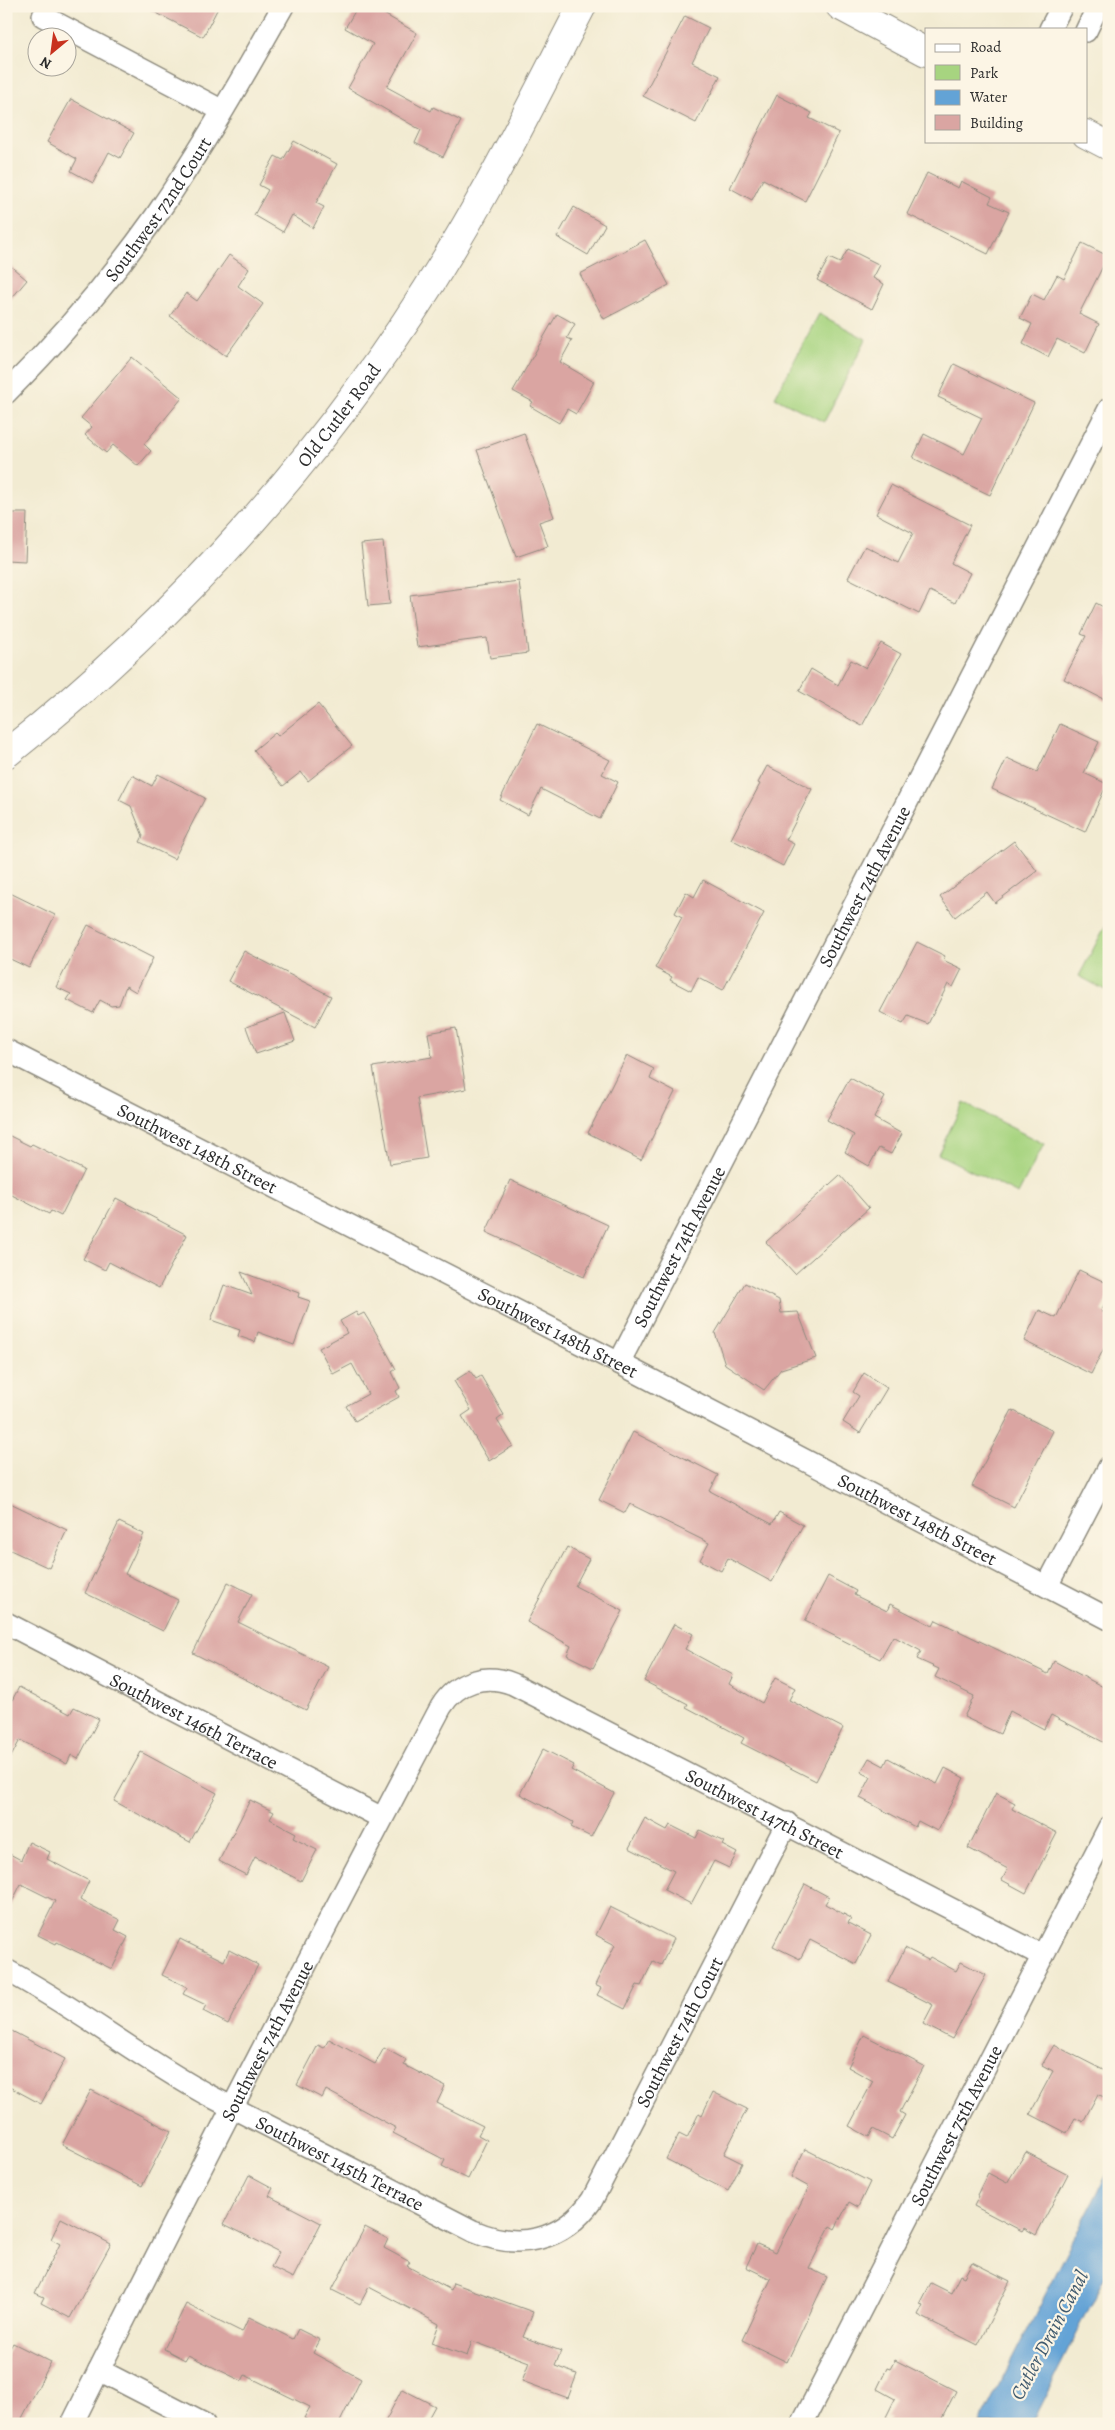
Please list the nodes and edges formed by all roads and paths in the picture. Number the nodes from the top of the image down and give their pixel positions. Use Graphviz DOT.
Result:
graph roads {
  1 [pos="284,6"];
  2 [pos="582,6"];
  3 [pos="840,6"];
  4 [pos="1062,6"];
  5 [pos="1098,6"];
  6 [pos="43,16"];
  7 [pos="1051,28"];
  8 [pos="1087,28"];
  9 [pos="925,51"];
  10 [pos="221,110"];
  11 [pos="1088,135"];
  12 [pos="1109,146"];
  13 [pos="6,394"];
  14 [pos="1109,408"];
  15 [pos="6,754"];
  16 [pos="6,1050"];
  17 [pos="619,1363"];
  18 [pos="1109,1467"];
  19 [pos="1047,1586"];
  20 [pos="1109,1619"];
  21 [pos="6,1622"];
  22 [pos="485,1679"];
  23 [pos="382,1818"];
  24 [pos="787,1823"];
  25 [pos="1109,1827"];
  26 [pos="1043,1956"];
  27 [pos="6,1970"];
  28 [pos="231,2109"];
  29 [pos="558,2232"];
  30 [pos="99,2370"];
  31 [pos="72,2424"];
  32 [pos="204,2424"];
  33 [pos="802,2424"];
  1 -- 10 [label="street, Southwest 72nd Court"];
  2 -- 15 [label="main road, Old Cutler Road"];
  3 -- 9 [label="main road"];
  4 -- 7 [label="street"];
  5 -- 8 [label="street"];
  6 -- 10 [label="street"];
  10 -- 13 [label="street, Southwest 72nd Court"];
  11 -- 12 [label="main road"];
  14 -- 17 [label="street, Southwest 74th Avenue"];
  16 -- 17 [label="street, Southwest 148th Street"];
  17 -- 19 [label="street, Southwest 148th Street"];
  18 -- 19 [label="street"];
  19 -- 20 [label="street, Southwest 148th Street"];
  21 -- 23 [label="street, Southwest 146th Terrace"];
  22 -- 23 [label="street, Southwest 74th Avenue"];
  22 -- 24 [label="street, Southwest 147th Street"];
  23 -- 28 [label="street, Southwest 74th Avenue"];
  24 -- 26 [label="street, Southwest 147th Street"];
  24 -- 29 [label="street, Southwest 74th Court"];
  25 -- 26 [label="street, Southwest 75th Avenue"];
  26 -- 33 [label="street, Southwest 75th Avenue"];
  27 -- 28 [label="street, Southwest 145th Terrace"];
  28 -- 29 [label="street, Southwest 145th Terrace"];
  28 -- 30 [label="street, Southwest 74th Avenue"];
  30 -- 31 [label="street, Southwest 74th Avenue"];
  30 -- 32 [label="street"];
}
